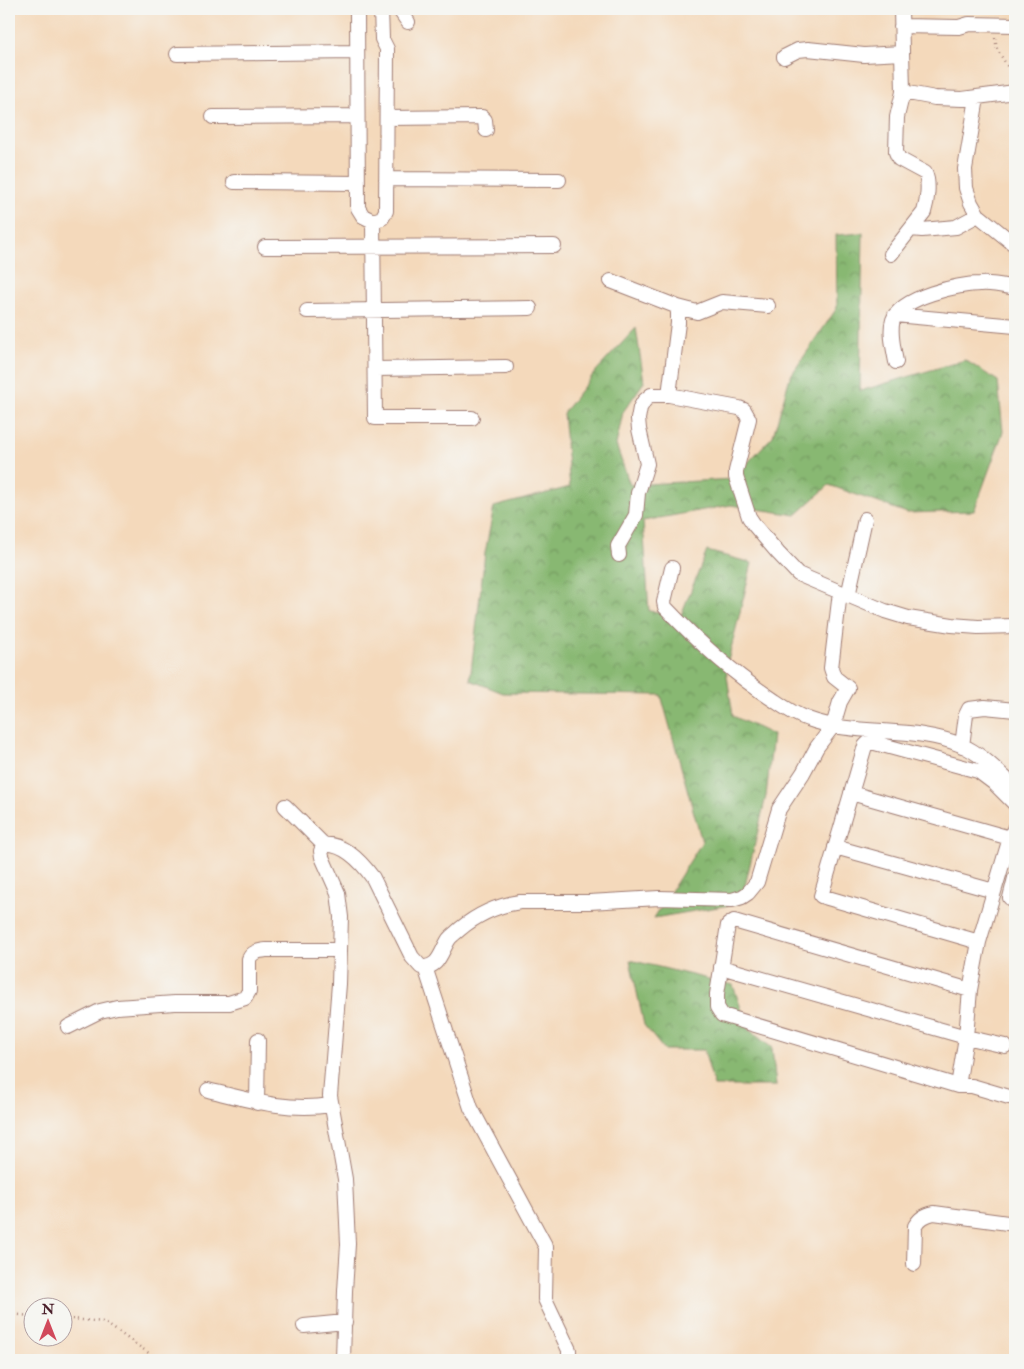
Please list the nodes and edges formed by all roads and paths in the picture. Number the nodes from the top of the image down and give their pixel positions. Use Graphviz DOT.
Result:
graph roads {
  1 [pos="357,9"];
  2 [pos="382,9"];
  3 [pos="399,9"];
  4 [pos="902,9"];
  5 [pos="408,22"];
  6 [pos="996,24"];
  7 [pos="1015,25"];
  8 [pos="901,26"];
  9 [pos="382,40"];
  10 [pos="357,46"];
  11 [pos="902,53"];
  12 [pos="177,54"];
  13 [pos="784,57"];
  14 [pos="1015,78"];
  15 [pos="903,92"];
  16 [pos="1015,92"];
  17 [pos="977,98"];
  18 [pos="357,116"];
  19 [pos="213,117"];
  20 [pos="387,118"];
  21 [pos="486,130"];
  22 [pos="386,179"];
  23 [pos="558,180"];
  24 [pos="234,182"];
  25 [pos="358,183"];
  26 [pos="978,215"];
  27 [pos="373,221"];
  28 [pos="911,229"];
  29 [pos="1015,245"];
  30 [pos="554,246"];
  31 [pos="264,247"];
  32 [pos="373,247"];
  33 [pos="891,254"];
  34 [pos="612,281"];
  35 [pos="1015,288"];
  36 [pos="768,306"];
  37 [pos="678,307"];
  38 [pos="530,308"];
  39 [pos="374,310"];
  40 [pos="307,311"];
  41 [pos="895,315"];
  42 [pos="1015,326"];
  43 [pos="896,362"];
  44 [pos="506,368"];
  45 [pos="375,369"];
  46 [pos="669,395"];
  47 [pos="472,418"];
  48 [pos="865,519"];
  49 [pos="619,555"];
  50 [pos="672,568"];
  51 [pos="844,594"];
  52 [pos="1015,626"];
  53 [pos="1015,710"];
  54 [pos="833,726"];
  55 [pos="962,746"];
  56 [pos="1015,787"];
  57 [pos="851,793"];
  58 [pos="1015,804"];
  59 [pos="285,806"];
  60 [pos="1013,833"];
  61 [pos="324,844"];
  62 [pos="835,847"];
  63 [pos="1015,878"];
  64 [pos="994,891"];
  65 [pos="1010,898"];
  66 [pos="979,942"];
  67 [pos="340,950"];
  68 [pos="721,967"];
  69 [pos="425,968"];
  70 [pos="970,990"];
  71 [pos="68,1026"];
  72 [pos="966,1037"];
  73 [pos="258,1040"];
  74 [pos="1005,1046"];
  75 [pos="958,1086"];
  76 [pos="208,1090"];
  77 [pos="1009,1097"];
  78 [pos="257,1103"];
  79 [pos="331,1106"];
  80 [pos="1015,1224"];
  81 [pos="914,1264"];
  82 [pos="9,1314"];
  83 [pos="22,1315"];
  84 [pos="72,1319"];
  85 [pos="345,1322"];
  86 [pos="304,1326"];
  87 [pos="208,1360"];
  88 [pos="343,1360"];
  89 [pos="570,1360"];
  1 -- 10 [label="street"];
  2 -- 9 [label="street"];
  3 -- 5 [label="street"];
  4 -- 8 [label="street"];
  6 -- 7 [label="street"];
  6 -- 8 [label="street"];
  6 -- 14 [label="path"];
  8 -- 11 [label="street"];
  9 -- 10 [label="street"];
  9 -- 20 [label="street"];
  10 -- 12 [label="street"];
  10 -- 18 [label="street"];
  11 -- 13 [label="street"];
  11 -- 15 [label="street"];
  15 -- 17 [label="street"];
  15 -- 28 [label="street"];
  16 -- 17 [label="street"];
  17 -- 26 [label="street"];
  18 -- 19 [label="street"];
  18 -- 25 [label="street"];
  20 -- 21 [label="street"];
  20 -- 22 [label="street"];
  22 -- 23 [label="street"];
  22 -- 27 [label="street"];
  24 -- 25 [label="street"];
  25 -- 27 [label="street"];
  26 -- 28 [label="street"];
  26 -- 29 [label="street"];
  27 -- 32 [label="street"];
  28 -- 33 [label="street"];
  30 -- 32 [label="street"];
  31 -- 32 [label="street"];
  32 -- 39 [label="street"];
  34 -- 37 [label="street"];
  35 -- 41 [label="street"];
  36 -- 37 [label="street"];
  37 -- 46 [label="street"];
  38 -- 39 [label="street"];
  39 -- 40 [label="street"];
  39 -- 45 [label="street"];
  41 -- 42 [label="street"];
  41 -- 43 [label="street"];
  44 -- 45 [label="street"];
  45 -- 47 [label="street"];
  46 -- 49 [label="street"];
  46 -- 51 [label="street"];
  48 -- 51 [label="street"];
  50 -- 54 [label="street"];
  51 -- 52 [label="street"];
  51 -- 54 [label="street"];
  53 -- 55 [label="street"];
  54 -- 55 [label="street"];
  54 -- 69 [label="street"];
  55 -- 56 [label="street"];
  57 -- 58 [label="street"];
  57 -- 60 [label="street"];
  57 -- 62 [label="street"];
  59 -- 61 [label="street"];
  60 -- 64 [label="street"];
  61 -- 67 [label="street"];
  61 -- 69 [label="street"];
  62 -- 64 [label="street"];
  62 -- 66 [label="street"];
  63 -- 65 [label="street"];
  64 -- 66 [label="street"];
  66 -- 70 [label="street"];
  67 -- 71 [label="street"];
  67 -- 79 [label="street"];
  68 -- 70 [label="street"];
  68 -- 72 [label="street"];
  68 -- 75 [label="street"];
  69 -- 89 [label="street"];
  70 -- 72 [label="street"];
  72 -- 74 [label="street"];
  72 -- 75 [label="street"];
  73 -- 78 [label="street"];
  75 -- 77 [label="street"];
  76 -- 78 [label="street"];
  78 -- 79 [label="street"];
  79 -- 85 [label="street"];
  80 -- 81 [label="street"];
  82 -- 83 [label="path"];
  84 -- 87 [label="path"];
  85 -- 86 [label="street"];
  85 -- 88 [label="street"];
}
